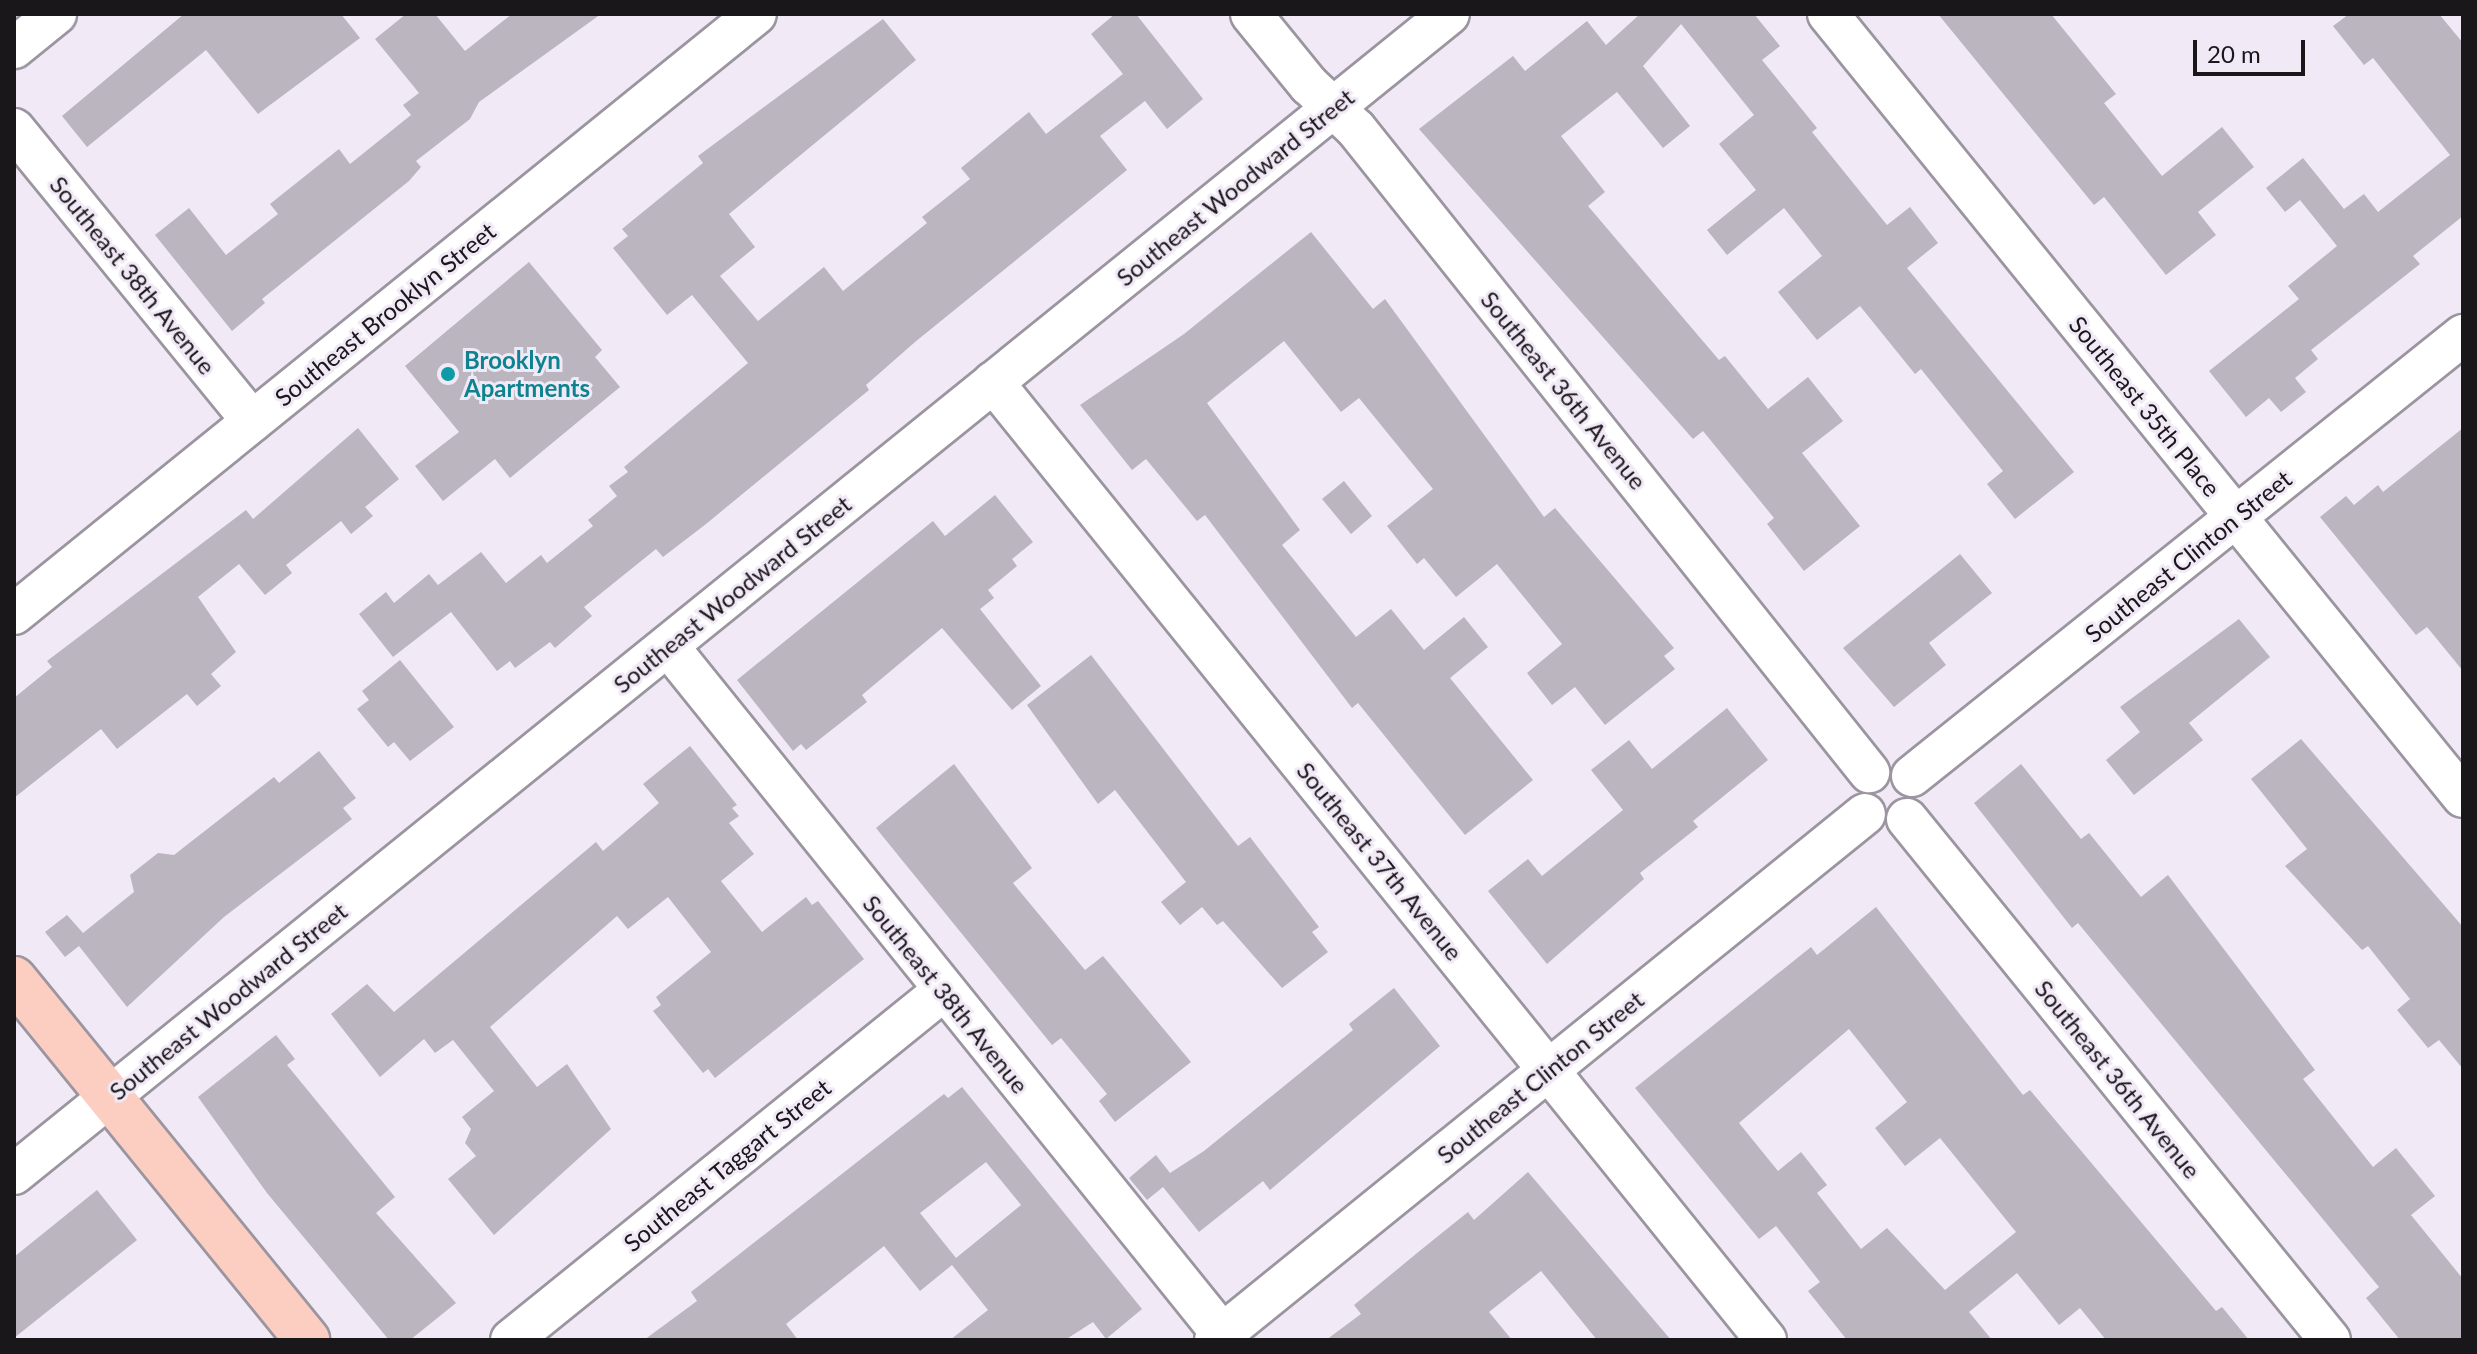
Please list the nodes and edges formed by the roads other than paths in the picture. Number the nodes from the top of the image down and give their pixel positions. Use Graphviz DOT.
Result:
graph roads {
  1 [pos="56,14"];
  2 [pos="756,14"];
  3 [pos="1251,14"];
  4 [pos="1449,14"];
  5 [pos="1828,14"];
  6 [pos="14,48"];
  7 [pos="1333,108"];
  8 [pos="14,129"];
  9 [pos="2463,335"];
  10 [pos="993,382"];
  11 [pos="252,421"];
  12 [pos="2234,518"];
  13 [pos="14,614"];
  14 [pos="668,646"];
  15 [pos="1869,772"];
  16 [pos="1912,776"];
  17 [pos="2463,797"];
  18 [pos="1865,814"];
  19 [pos="1907,819"];
  20 [pos="14,979"];
  21 [pos="943,991"];
  22 [pos="1549,1070"];
  23 [pos="109,1097"];
  24 [pos="14,1174"];
  25 [pos="1222,1338"];
  26 [pos="307,1340"];
  27 [pos="511,1340"];
  28 [pos="1766,1340"];
  29 [pos="2330,1340"];
  1 -- 6 [label="street"];
  2 -- 11 [label="street, Southeast Brooklyn Street"];
  3 -- 7 [label="street, Southeast 36th Avenue"];
  4 -- 7 [label="street, Southeast Woodward Street"];
  5 -- 12 [label="street, Southeast 35th Place"];
  7 -- 10 [label="street, Southeast Woodward Street"];
  7 -- 15 [label="street, Southeast 36th Avenue"];
  8 -- 11 [label="street, Southeast 38th Avenue"];
  9 -- 12 [label="street, Southeast Clinton Street"];
  10 -- 14 [label="street, Southeast Woodward Street"];
  10 -- 22 [label="street, Southeast 37th Avenue"];
  11 -- 13 [label="street, Southeast Brooklyn Street"];
  12 -- 16 [label="street, Southeast Clinton Street"];
  12 -- 17 [label="street, Southeast 35th Place"];
  14 -- 21 [label="street, Southeast 38th Avenue"];
  14 -- 23 [label="street, Southeast Woodward Street"];
  15 -- 16 [label="street"];
  15 -- 18 [label="street"];
  16 -- 19 [label="street"];
  18 -- 19 [label="street"];
  18 -- 22 [label="street, Southeast Clinton Street"];
  19 -- 29 [label="street, Southeast 36th Avenue"];
  20 -- 23 [label="main road"];
  21 -- 25 [label="street, Southeast 38th Avenue"];
  21 -- 27 [label="street, Southeast Taggart Street"];
  22 -- 25 [label="street, Southeast Clinton Street"];
  22 -- 28 [label="street, Southeast 37th Avenue"];
  23 -- 24 [label="street, Southeast Woodward Street"];
  23 -- 26 [label="main road"];
}
